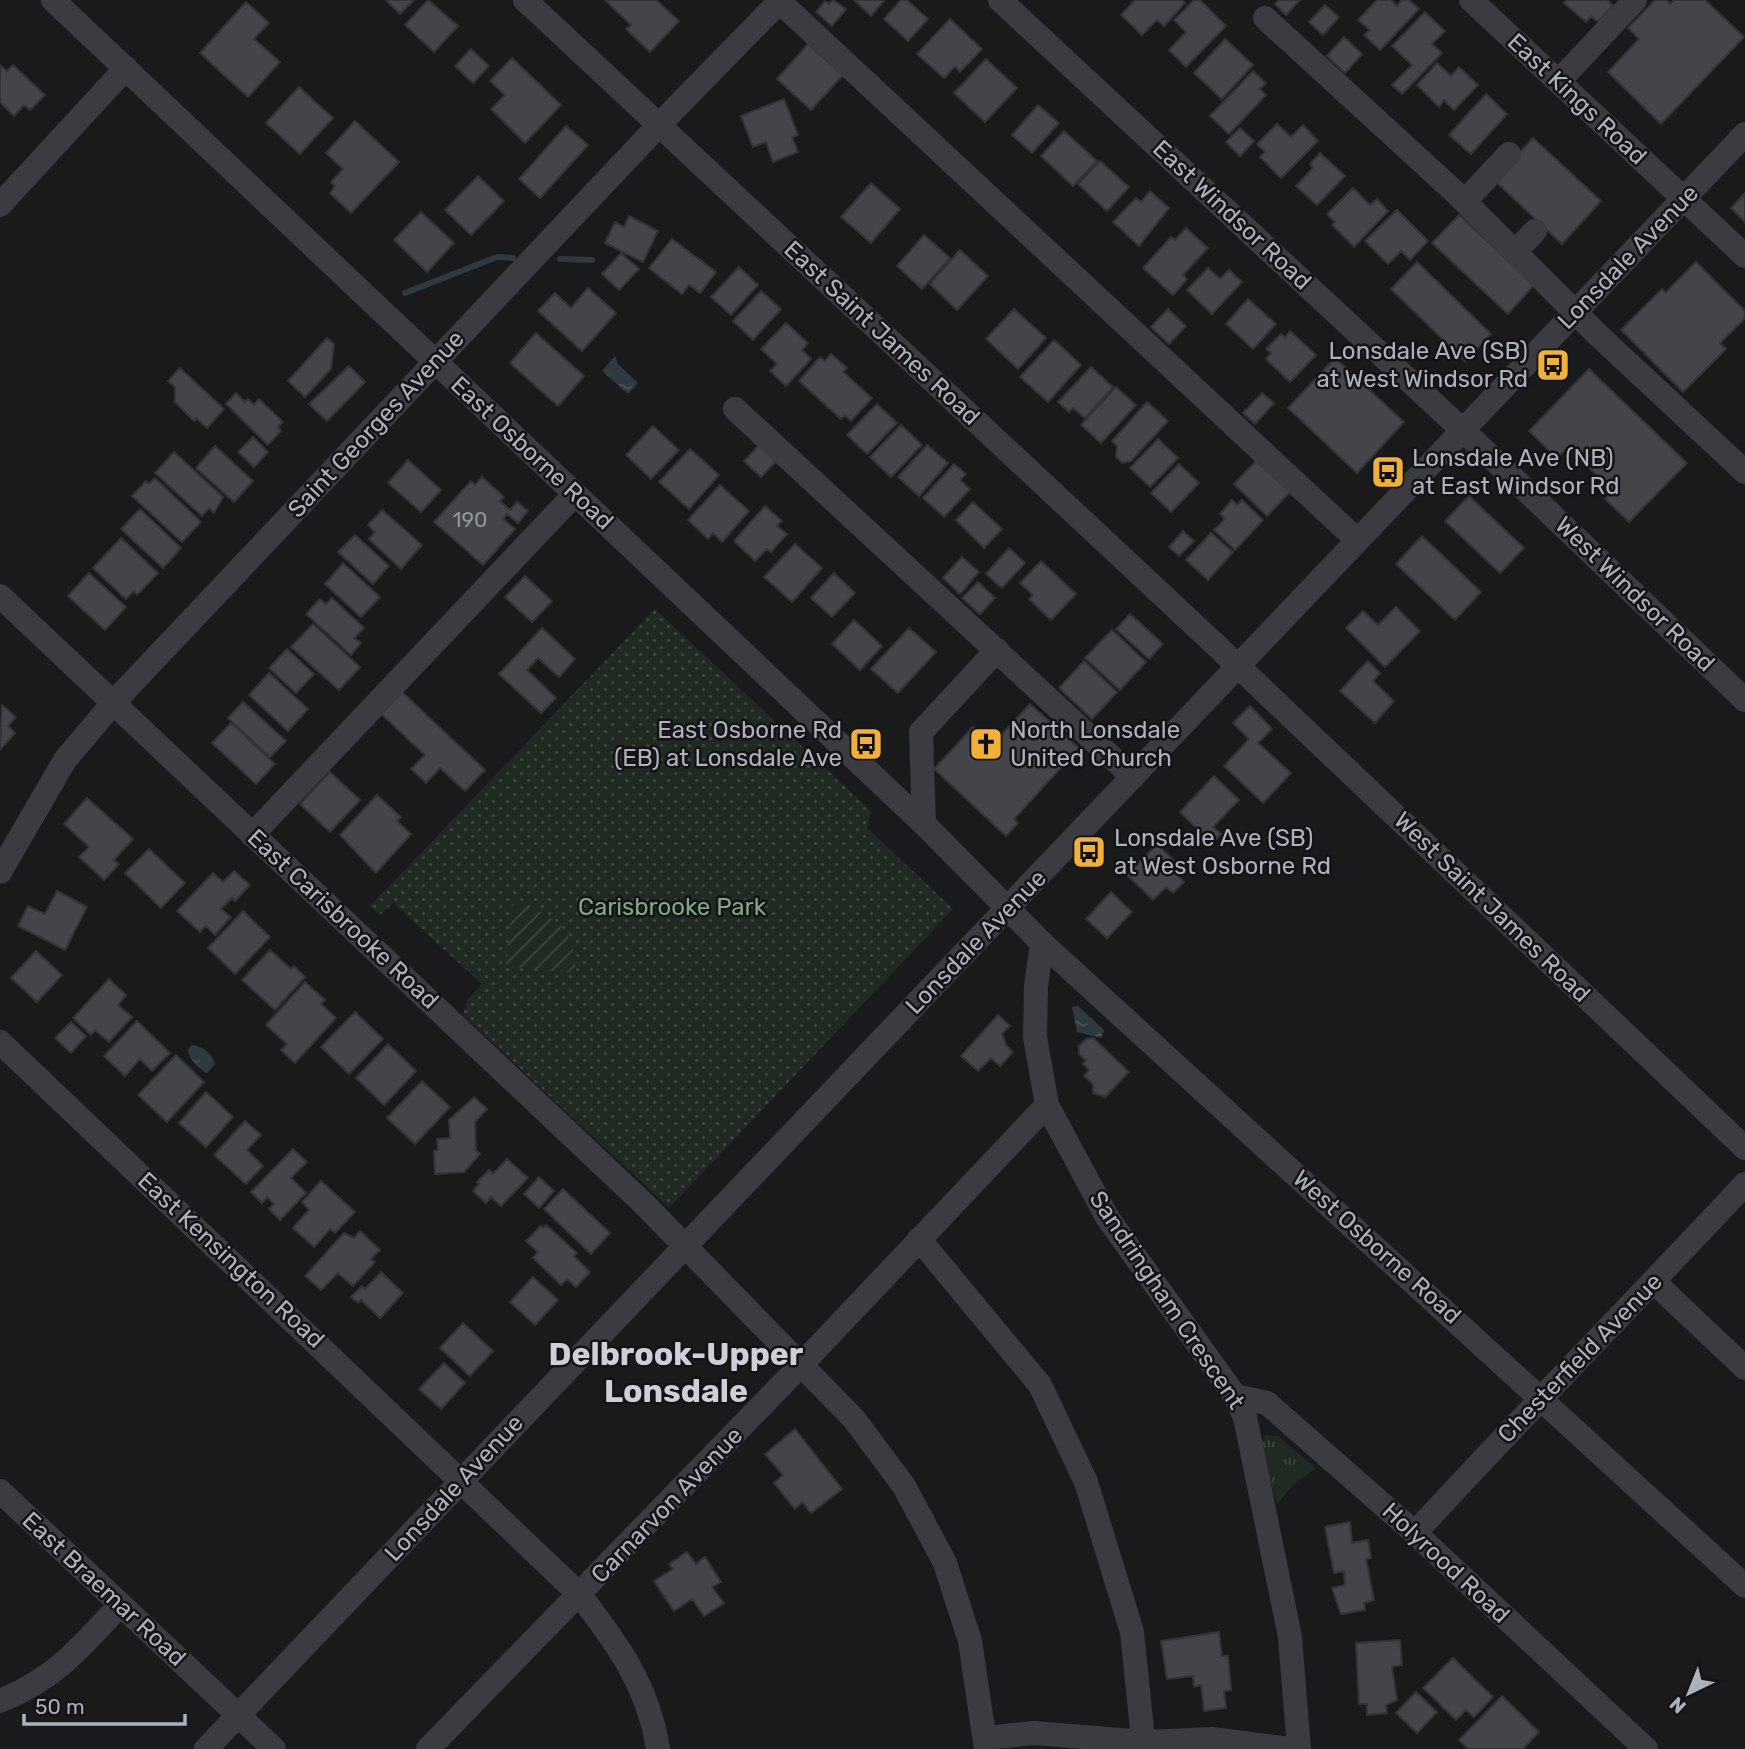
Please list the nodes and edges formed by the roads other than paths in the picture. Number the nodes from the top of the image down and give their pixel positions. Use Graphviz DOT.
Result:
graph roads {
  1 [pos="53,0"];
  2 [pos="525,0"];
  3 [pos="1000,0"];
  4 [pos="1471,0"];
  5 [pos="1635,0"];
  6 [pos="781,1"];
  7 [pos="1265,18"];
  8 [pos="126,68"];
  9 [pos="1559,81"];
  10 [pos="659,125"];
  11 [pos="1745,134"];
  12 [pos="1508,154"];
  13 [pos="1683,199"];
  14 [pos="1465,201"];
  15 [pos="0,205"];
  16 [pos="1535,231"];
  17 [pos="1515,252"];
  18 [pos="1745,256"];
  19 [pos="1575,312"];
  20 [pos="435,361"];
  21 [pos="735,409"];
  22 [pos="1464,431"];
  23 [pos="1745,472"];
  24 [pos="575,494"];
  25 [pos="1357,540"];
  26 [pos="0,596"];
  27 [pos="997,650"];
  28 [pos="1238,666"];
  29 [pos="1745,700"];
  30 [pos="114,702"];
  31 [pos="1133,777"];
  32 [pos="924,824"];
  33 [pos="252,835"];
  34 [pos="0,872"];
  35 [pos="1009,909"];
  36 [pos="1042,943"];
  37 [pos="0,1042"];
  38 [pos="1047,1105"];
  39 [pos="1745,1148"];
  40 [pos="1745,1184"];
  41 [pos="919,1239"];
  42 [pos="683,1245"];
  43 [pos="1654,1282"];
  44 [pos="802,1364"];
  45 [pos="1745,1368"];
  46 [pos="1235,1396"];
  47 [pos="1540,1396"];
  48 [pos="462,1480"];
  49 [pos="0,1490"];
  50 [pos="1415,1533"];
  51 [pos="1745,1586"];
  52 [pos="580,1595"];
  53 [pos="120,1605"];
  54 [pos="0,1701"];
  55 [pos="238,1716"];
  56 [pos="986,1744"];
  57 [pos="1144,1746"];
  58 [pos="206,1749"];
  59 [pos="274,1749"];
  60 [pos="428,1749"];
  61 [pos="659,1749"];
  62 [pos="1290,1749"];
  63 [pos="1299,1749"];
  64 [pos="1646,1749"];
  1 -- 8 [label="street, East Osborne Road"];
  2 -- 10 [label="street, East Saint James Road"];
  3 -- 22 [label="street, East Windsor Road"];
  4 -- 9 [label="street, East Kings Road"];
  5 -- 9 [label="street"];
  6 -- 10 [label="street, Saint Georges Avenue"];
  6 -- 25 [label="street"];
  7 -- 14 [label="street"];
  8 -- 15 [label="street"];
  8 -- 20 [label="street, East Osborne Road"];
  9 -- 13 [label="street, East Kings Road"];
  10 -- 20 [label="street, Saint Georges Avenue"];
  10 -- 28 [label="street, East Saint James Road"];
  11 -- 13 [label="street, Lonsdale Avenue"];
  12 -- 14 [label="street"];
  13 -- 18 [label="street, East Kings Road"];
  13 -- 19 [label="street, Lonsdale Avenue"];
  14 -- 17 [label="street"];
  16 -- 17 [label="street"];
  17 -- 19 [label="street"];
  19 -- 22 [label="street, Lonsdale Avenue"];
  19 -- 23 [label="street"];
  20 -- 24 [label="street, East Osborne Road"];
  20 -- 30 [label="street, Saint Georges Avenue"];
  21 -- 27 [label="street"];
  22 -- 25 [label="street, Lonsdale Avenue"];
  22 -- 29 [label="street, West Windsor Road"];
  24 -- 32 [label="street, East Osborne Road"];
  24 -- 33 [label="street"];
  25 -- 28 [label="street, Lonsdale Avenue"];
  26 -- 30 [label="street, East Carisbrooke Road"];
  27 -- 31 [label="street"];
  27 -- 32 [label="street"];
  28 -- 31 [label="street, Lonsdale Avenue"];
  28 -- 39 [label="street, West Saint James Road"];
  30 -- 33 [label="street, East Carisbrooke Road"];
  30 -- 34 [label="street, Saint Georges Avenue"];
  31 -- 35 [label="street, Lonsdale Avenue"];
  32 -- 35 [label="street, East Osborne Road"];
  33 -- 42 [label="street, East Carisbrooke Road"];
  35 -- 36 [label="street, West Osborne Road"];
  35 -- 42 [label="street, Lonsdale Avenue"];
  36 -- 38 [label="street, Sandringham Crescent"];
  36 -- 47 [label="street, West Osborne Road"];
  37 -- 48 [label="street, East Kensington Road"];
  38 -- 41 [label="street, Carnarvon Avenue"];
  38 -- 46 [label="street, Sandringham Crescent"];
  40 -- 43 [label="street, Chesterfield Avenue"];
  41 -- 44 [label="street, Carnarvon Avenue"];
  41 -- 57 [label="street"];
  42 -- 44 [label="street, East Carisbrooke Road"];
  42 -- 48 [label="street, Lonsdale Avenue"];
  43 -- 45 [label="street"];
  43 -- 47 [label="street, Chesterfield Avenue"];
  44 -- 52 [label="street, Carnarvon Avenue"];
  44 -- 56 [label="street, East Carisbrooke Road"];
  46 -- 50 [label="street, Holyrood Road"];
  46 -- 63 [label="street, Sandringham Crescent"];
  47 -- 50 [label="street, Chesterfield Avenue"];
  47 -- 51 [label="street, West Osborne Road"];
  48 -- 52 [label="street, East Kensington Road"];
  48 -- 55 [label="street, Lonsdale Avenue"];
  49 -- 53 [label="street, East Braemar Road"];
  50 -- 64 [label="street, Holyrood Road"];
  52 -- 60 [label="street, Carnarvon Avenue"];
  52 -- 61 [label="street, East Kensington Road"];
  53 -- 54 [label="street"];
  53 -- 55 [label="street, East Braemar Road"];
  55 -- 58 [label="street, Lonsdale Avenue"];
  55 -- 59 [label="street, East Braemar Road"];
  56 -- 57 [label="street"];
  57 -- 62 [label="street"];
}
